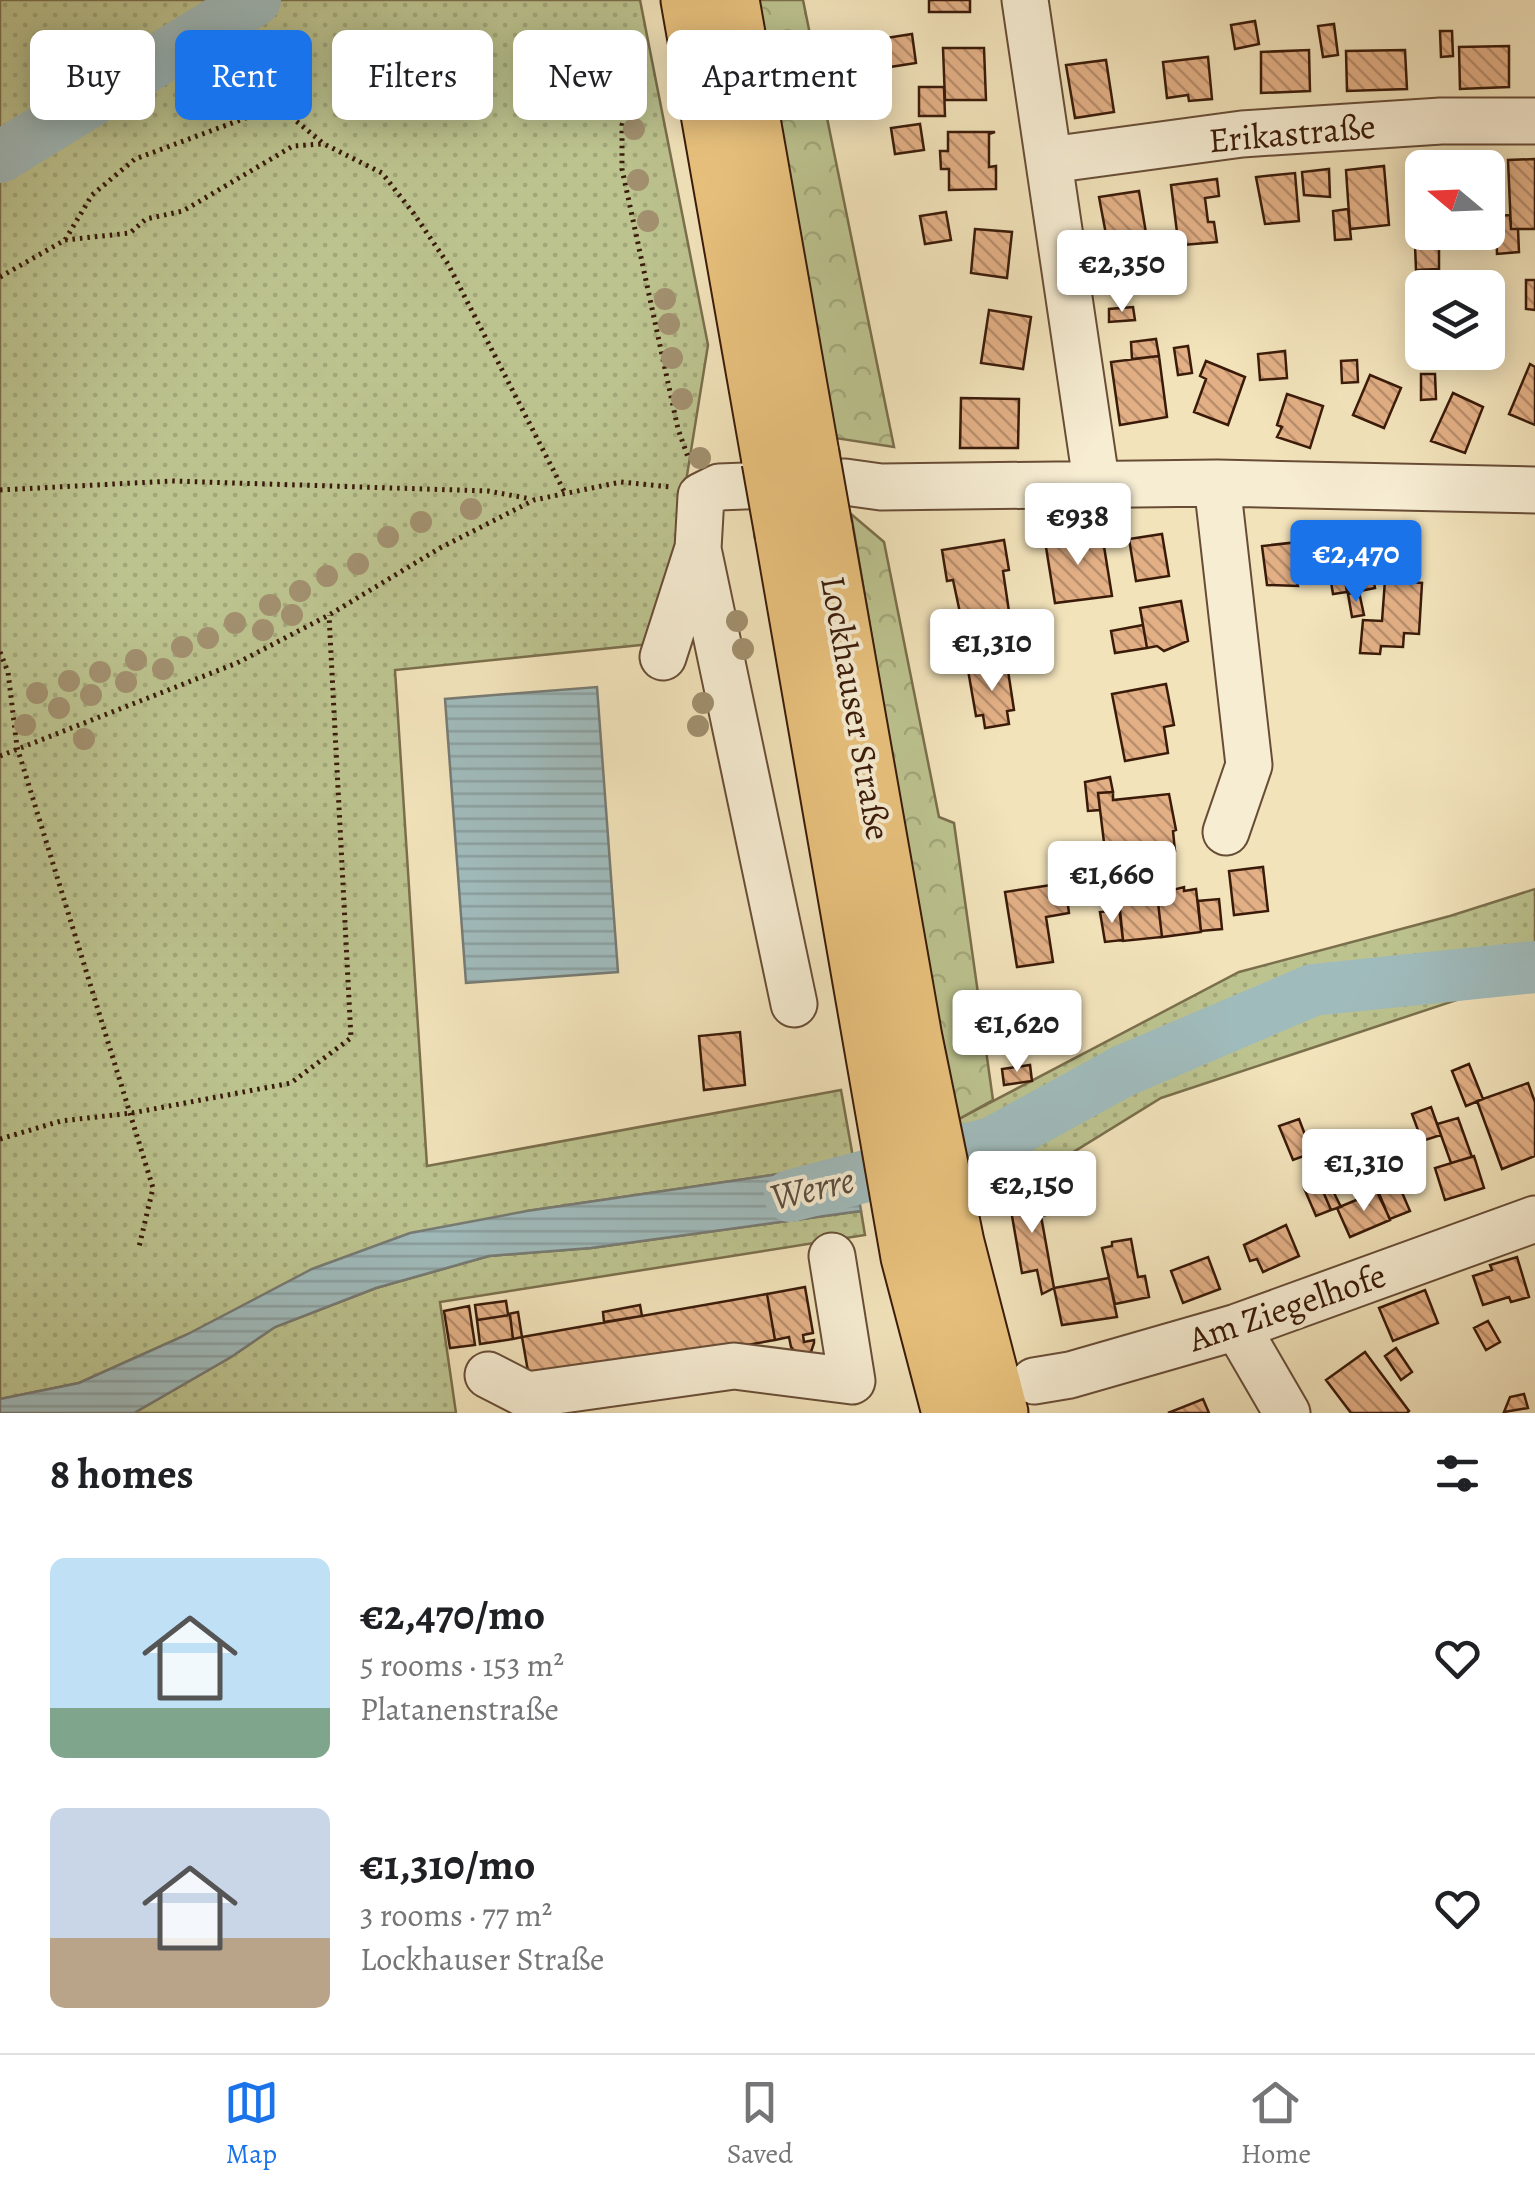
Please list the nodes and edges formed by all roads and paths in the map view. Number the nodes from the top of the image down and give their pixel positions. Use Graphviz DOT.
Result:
graph roads {
  1 [pos="689,0"];
  2 [pos="731,0"];
  3 [pos="1025,0"];
  4 [pos="700,30"];
  5 [pos="731,30"];
  6 [pos="624,120"];
  7 [pos="731,120"];
  8 [pos="1535,121"];
  9 [pos="324,144"];
  10 [pos="1050,160"];
  11 [pos="65,240"];
  12 [pos="0,277"];
  13 [pos="1217,483"];
  14 [pos="1097,487"];
  15 [pos="0,490"];
  16 [pos="1535,490"];
  17 [pos="565,493"];
  18 [pos="701,496"];
  19 [pos="534,500"];
  20 [pos="698,550"];
  21 [pos="329,616"];
  22 [pos="0,652"];
  23 [pos="663,658"];
  24 [pos="17,746"];
  25 [pos="0,756"];
  26 [pos="1226,832"];
  27 [pos="794,1004"];
  28 [pos="132,1112"];
  29 [pos="0,1139"];
  30 [pos="1535,1219"];
  31 [pos="139,1246"];
  32 [pos="932,1250"];
  33 [pos="832,1256"];
  34 [pos="1237,1327"];
  35 [pos="488,1375"];
  36 [pos="850,1397"];
  37 [pos="1017,1397"];
  38 [pos="950,1413"];
  39 [pos="1287,1413"];
  1 -- 4 [label="main road, Lockhauser Straße"];
  2 -- 5 [label="main road, Lockhauser Straße"];
  3 -- 10 [label="street"];
  6 -- 18 [label="path"];
  7 -- 32 [label="main road, Lockhauser Straße, bridge"];
  8 -- 10 [label="street, Erikastraße"];
  9 -- 11 [label="path"];
  9 -- 11 [label="path"];
  9 -- 17 [label="path"];
  10 -- 14 [label="street"];
  11 -- 12 [label="path"];
  13 -- 14 [label="street"];
  13 -- 16 [label="street"];
  13 -- 26 [label="street"];
  14 -- 18 [label="street"];
  15 -- 19 [label="path"];
  17 -- 18 [label="path"];
  17 -- 19 [label="path"];
  18 -- 20 [label="street"];
  19 -- 21 [label="path"];
  20 -- 23 [label="street"];
  20 -- 27 [label="street"];
  21 -- 24 [label="path"];
  21 -- 28 [label="path"];
  22 -- 24 [label="path"];
  24 -- 25 [label="path"];
  24 -- 28 [label="path"];
  28 -- 29 [label="path"];
  28 -- 31 [label="path"];
  30 -- 34 [label="street, Am Ziegelhofe"];
  32 -- 37 [label="main road, Lockhauser Straße"];
  32 -- 38 [label="main road, Lockhauser Straße"];
  33 -- 36 [label="street"];
  34 -- 37 [label="street, Am Ziegelhofe"];
  34 -- 39 [label="street"];
  35 -- 36 [label="street"];
}
